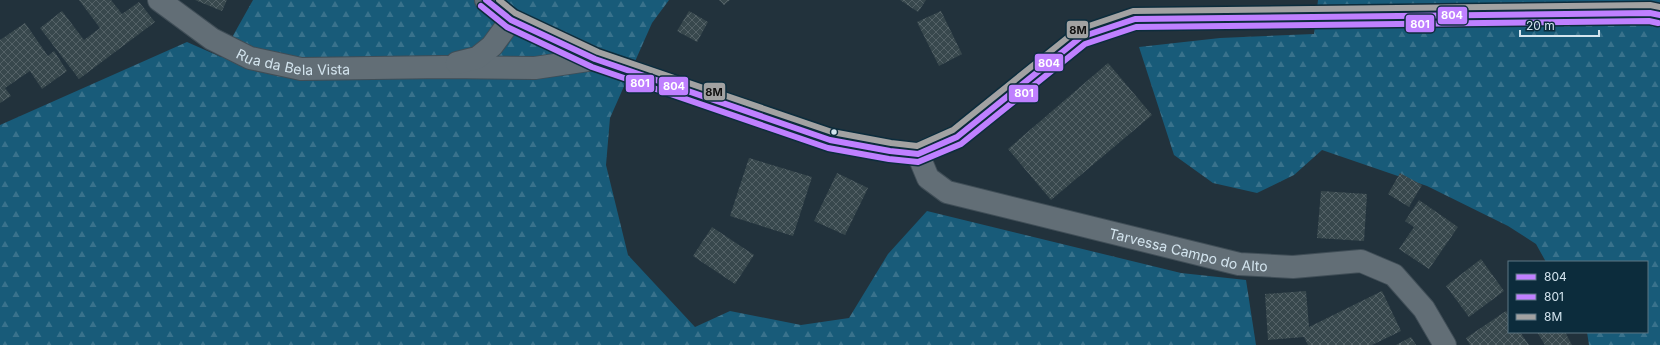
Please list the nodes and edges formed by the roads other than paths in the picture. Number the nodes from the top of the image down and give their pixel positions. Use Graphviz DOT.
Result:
graph roads {
  1 [pos="159,0"];
  2 [pos="486,0"];
  3 [pos="1660,15"];
  4 [pos="511,20"];
  5 [pos="595,59"];
  6 [pos="444,67"];
  7 [pos="918,154"];
  8 [pos="1445,345"];
  1 -- 6 [label="street, Rua da Bela Vista"];
  2 -- 4 [label="street"];
  3 -- 7 [label="street"];
  4 -- 5 [label="street"];
  4 -- 6 [label="street, Rua da Bela Vista"];
  5 -- 6 [label="street, Rua da Bela Vista"];
  5 -- 7 [label="street"];
  7 -- 8 [label="street, Tarvessa Campo do Alto"];
}
